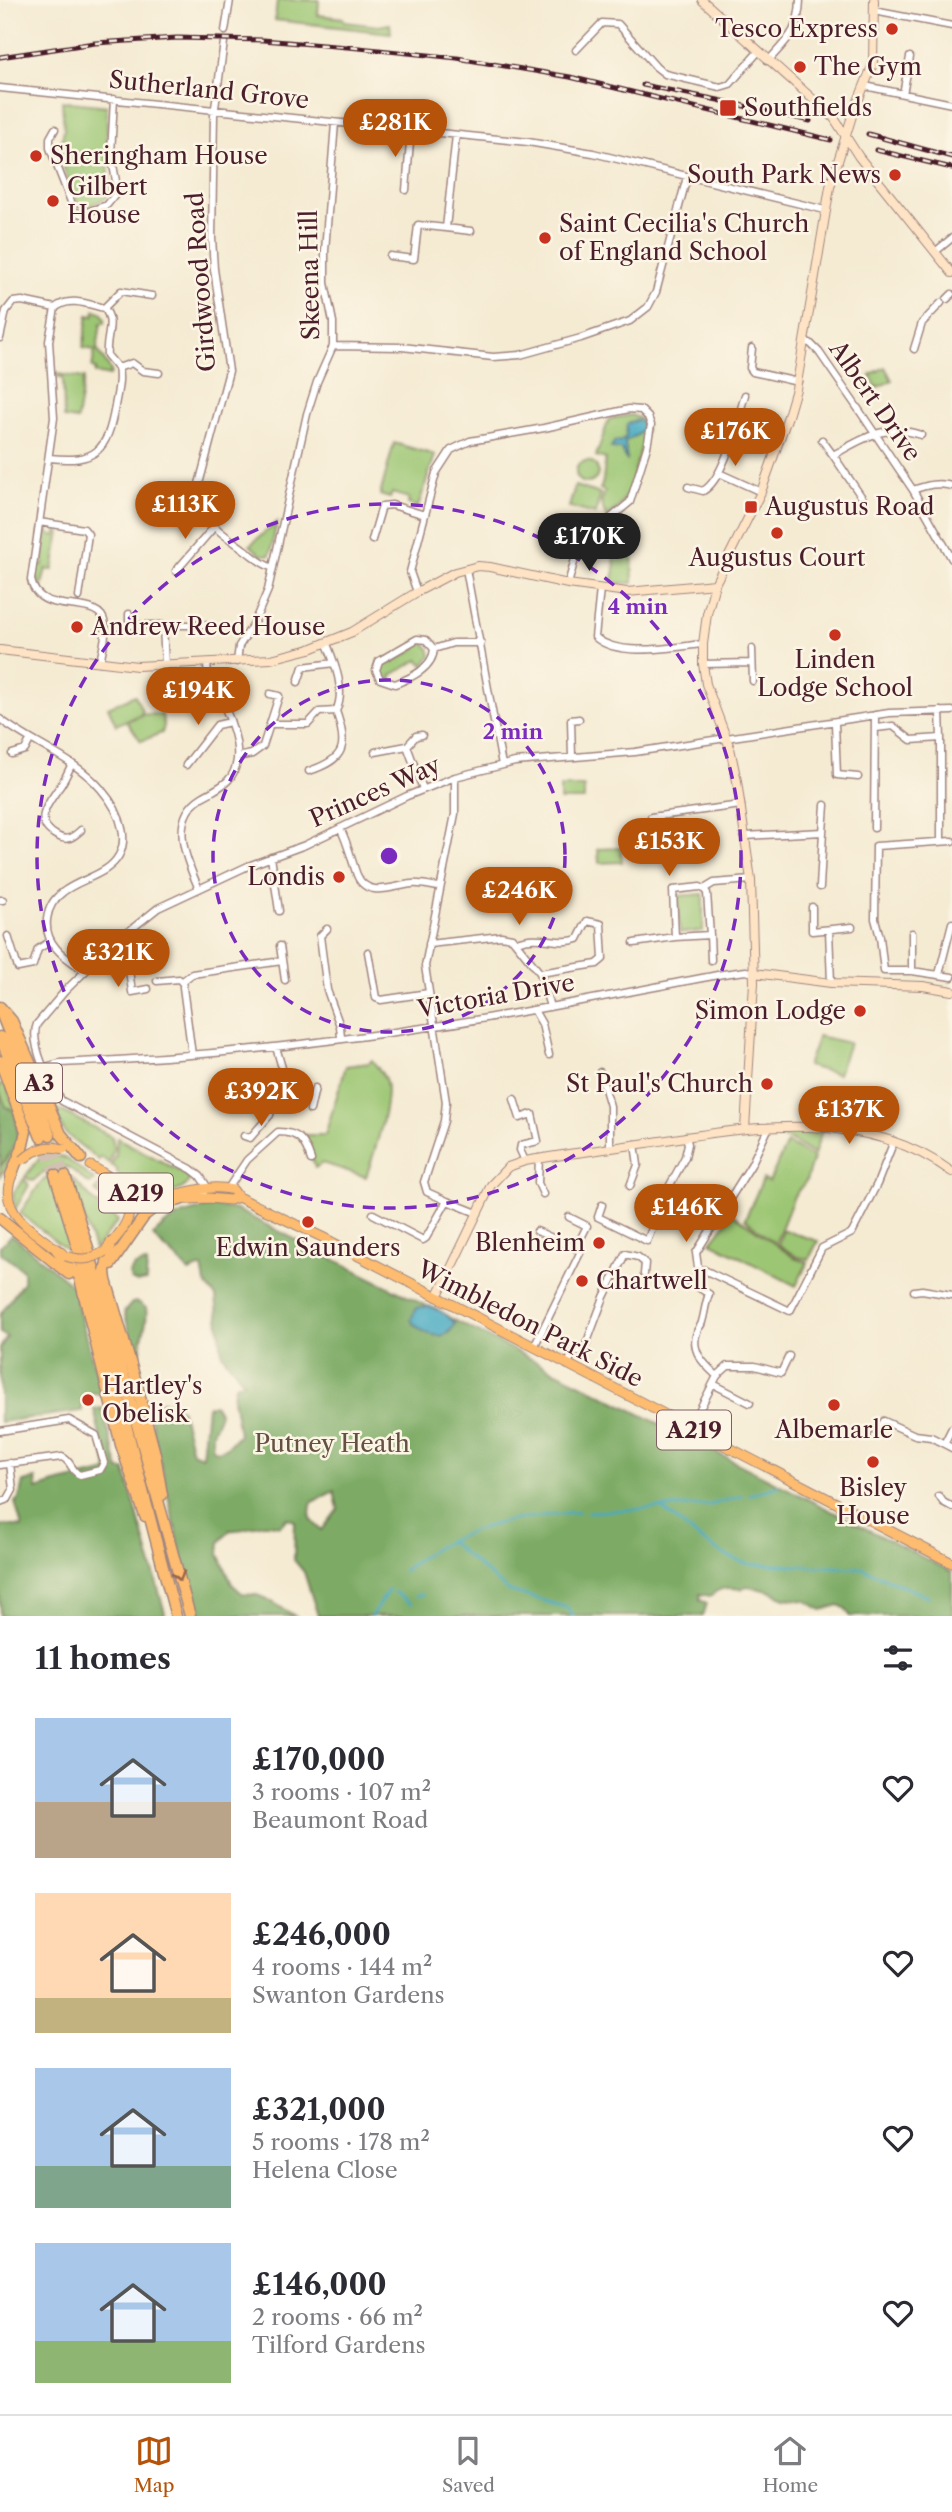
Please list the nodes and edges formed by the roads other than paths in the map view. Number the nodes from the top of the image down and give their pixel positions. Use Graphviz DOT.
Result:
graph roads {
  1 [pos="230,0"];
  2 [pos="702,0"];
  3 [pos="800,0"];
  4 [pos="874,0"];
  5 [pos="874,11"];
  6 [pos="952,26"];
  7 [pos="225,31"];
  8 [pos="224,42"];
  9 [pos="582,44"];
  10 [pos="576,50"];
  11 [pos="589,51"];
  12 [pos="758,52"];
  13 [pos="910,57"];
  14 [pos="768,61"];
  15 [pos="865,86"];
  16 [pos="0,88"];
  17 [pos="903,94"];
  18 [pos="114,99"];
  19 [pos="952,104"];
  20 [pos="215,110"];
  21 [pos="335,123"];
  22 [pos="55,129"];
  23 [pos="411,130"];
  24 [pos="456,135"];
  25 [pos="846,137"];
  26 [pos="687,177"];
  27 [pos="406,190"];
  28 [pos="825,210"];
  29 [pos="410,224"];
  30 [pos="418,225"];
  31 [pos="446,228"];
  32 [pos="471,230"];
  33 [pos="952,238"];
  34 [pos="935,252"];
  35 [pos="390,256"];
  36 [pos="952,272"];
  37 [pos="152,296"];
  38 [pos="946,299"];
  39 [pos="55,307"];
  40 [pos="104,308"];
  41 [pos="0,338"];
  42 [pos="805,342"];
  43 [pos="333,346"];
  44 [pos="752,348"];
  45 [pos="914,349"];
  46 [pos="118,368"];
  47 [pos="159,373"];
  48 [pos="798,382"];
  49 [pos="745,395"];
  50 [pos="874,433"];
  51 [pos="921,435"];
  52 [pos="822,440"];
  53 [pos="833,455"];
  54 [pos="49,458"];
  55 [pos="719,473"];
  56 [pos="952,486"];
  57 [pos="688,487"];
  58 [pos="913,490"];
  59 [pos="761,492"];
  60 [pos="865,502"];
  61 [pos="425,515"];
  62 [pos="39,522"];
  63 [pos="214,527"];
  64 [pos="372,540"];
  65 [pos="952,559"];
  66 [pos="273,568"];
  67 [pos="466,569"];
  68 [pos="176,571"];
  69 [pos="568,584"];
  70 [pos="715,584"];
  71 [pos="600,589"];
  72 [pos="417,592"];
  73 [pos="79,597"];
  74 [pos="129,614"];
  75 [pos="163,625"];
  76 [pos="205,625"];
  77 [pos="481,643"];
  78 [pos="327,644"];
  79 [pos="703,644"];
  80 [pos="434,649"];
  81 [pos="752,649"];
  82 [pos="0,650"];
  83 [pos="100,662"];
  84 [pos="237,662"];
  85 [pos="334,663"];
  86 [pos="752,663"];
  87 [pos="207,664"];
  88 [pos="703,664"];
  89 [pos="165,666"];
  90 [pos="753,681"];
  91 [pos="298,682"];
  92 [pos="270,694"];
  93 [pos="336,711"];
  94 [pos="940,711"];
  95 [pos="952,712"];
  96 [pos="875,715"];
  97 [pos="0,719"];
  98 [pos="579,719"];
  99 [pos="230,722"];
  100 [pos="835,723"];
  101 [pos="272,724"];
  102 [pos="876,728"];
  103 [pos="422,735"];
  104 [pos="941,738"];
  105 [pos="727,739"];
  106 [pos="30,740"];
  107 [pos="407,746"];
  108 [pos="375,752"];
  109 [pos="12,754"];
  110 [pos="237,757"];
  111 [pos="572,757"];
  112 [pos="72,764"];
  113 [pos="186,765"];
  114 [pos="502,765"];
  115 [pos="309,771"];
  116 [pos="858,776"];
  117 [pos="455,777"];
  118 [pos="423,789"];
  119 [pos="741,805"];
  120 [pos="825,805"];
  121 [pos="651,817"];
  122 [pos="340,828"];
  123 [pos="874,828"];
  124 [pos="81,830"];
  125 [pos="823,832"];
  126 [pos="745,836"];
  127 [pos="941,841"];
  128 [pos="952,841"];
  129 [pos="271,857"];
  130 [pos="751,880"];
  131 [pos="439,887"];
  132 [pos="820,887"];
  133 [pos="199,889"];
  134 [pos="704,889"];
  135 [pos="811,907"];
  136 [pos="279,911"];
  137 [pos="952,923"];
  138 [pos="852,927"];
  139 [pos="327,929"];
  140 [pos="829,930"];
  141 [pos="912,933"];
  142 [pos="710,935"];
  143 [pos="8,936"];
  144 [pos="675,937"];
  145 [pos="118,939"];
  146 [pos="51,941"];
  147 [pos="517,942"];
  148 [pos="634,943"];
  149 [pos="429,944"];
  150 [pos="279,946"];
  151 [pos="368,952"];
  152 [pos="711,960"];
  153 [pos="282,961"];
  154 [pos="85,971"];
  155 [pos="884,971"];
  156 [pos="912,971"];
  157 [pos="540,973"];
  158 [pos="754,973"];
  159 [pos="939,974"];
  160 [pos="952,977"];
  161 [pos="285,980"];
  162 [pos="157,981"];
  163 [pos="831,983"];
  164 [pos="183,984"];
  165 [pos="875,985"];
  166 [pos="148,989"];
  167 [pos="952,990"];
  168 [pos="428,993"];
  169 [pos="550,1007"];
  170 [pos="0,1009"];
  171 [pos="534,1010"];
  172 [pos="433,1027"];
  173 [pos="0,1037"];
  174 [pos="341,1038"];
  175 [pos="276,1046"];
  176 [pos="192,1055"];
  177 [pos="549,1055"];
  178 [pos="0,1061"];
  179 [pos="45,1067"];
  180 [pos="600,1072"];
  181 [pos="316,1088"];
  182 [pos="277,1089"];
  183 [pos="313,1097"];
  184 [pos="514,1098"];
  185 [pos="35,1109"];
  186 [pos="310,1110"];
  187 [pos="769,1127"];
  188 [pos="745,1129"];
  189 [pos="46,1136"];
  190 [pos="244,1136"];
  191 [pos="686,1136"];
  192 [pos="894,1141"];
  193 [pos="635,1144"];
  194 [pos="610,1148"];
  195 [pos="81,1158"];
  196 [pos="539,1158"];
  197 [pos="311,1160"];
  198 [pos="525,1161"];
  199 [pos="91,1166"];
  200 [pos="952,1172"];
  201 [pos="196,1174"];
  202 [pos="60,1175"];
  203 [pos="6,1180"];
  204 [pos="630,1186"];
  205 [pos="206,1187"];
  206 [pos="227,1189"];
  207 [pos="188,1191"];
  208 [pos="542,1194"];
  209 [pos="238,1197"];
  210 [pos="202,1198"];
  211 [pos="224,1199"];
  212 [pos="180,1200"];
  213 [pos="447,1201"];
  214 [pos="602,1205"];
  215 [pos="477,1213"];
  216 [pos="373,1214"];
  217 [pos="0,1216"];
  218 [pos="569,1217"];
  219 [pos="19,1221"];
  220 [pos="128,1222"];
  221 [pos="537,1231"];
  222 [pos="107,1248"];
  223 [pos="581,1251"];
  224 [pos="62,1253"];
  225 [pos="644,1274"];
  226 [pos="688,1281"];
  227 [pos="914,1292"];
  228 [pos="952,1295"];
  229 [pos="92,1296"];
  230 [pos="438,1297"];
  231 [pos="115,1311"];
  232 [pos="534,1347"];
  233 [pos="789,1356"];
  234 [pos="567,1365"];
  235 [pos="717,1377"];
  236 [pos="713,1384"];
  237 [pos="750,1402"];
  238 [pos="690,1428"];
  239 [pos="952,1428"];
  240 [pos="0,1431"];
  241 [pos="875,1436"];
  242 [pos="944,1444"];
  243 [pos="952,1448"];
  244 [pos="10,1464"];
  245 [pos="0,1465"];
  246 [pos="939,1496"];
  247 [pos="0,1502"];
  248 [pos="952,1507"];
  249 [pos="169,1535"];
  250 [pos="952,1563"];
  251 [pos="176,1616"];
  252 [pos="190,1616"];
  1 -- 7 [label="street"];
  2 -- 12 [label="street"];
  3 -- 14 [label="street"];
  4 -- 5 [label="street"];
  5 -- 6 [label="street"];
  5 -- 15 [label="street"];
  8 -- 20 [label="street, Girdwood Road"];
  9 -- 10 [label="street"];
  9 -- 11 [label="street"];
  9 -- 12 [label="street"];
  12 -- 14 [label="street"];
  13 -- 17 [label="street"];
  14 -- 25 [label="street"];
  15 -- 17 [label="street"];
  15 -- 25 [label="street"];
  16 -- 18 [label="street, Sutherland Grove"];
  17 -- 19 [label="street"];
  18 -- 20 [label="street, Sutherland Grove"];
  18 -- 22 [label="street"];
  20 -- 21 [label="street, Sutherland Grove"];
  20 -- 63 [label="street, Girdwood Road"];
  21 -- 23 [label="street, Sutherland Grove"];
  21 -- 43 [label="street, Skeena Hill"];
  23 -- 24 [label="street, Sutherland Grove"];
  23 -- 27 [label="street"];
  24 -- 26 [label="street, Sutherland Grove"];
  24 -- 31 [label="street"];
  25 -- 28 [label="street"];
  25 -- 34 [label="street"];
  26 -- 28 [label="street, Sutherland Grove"];
  26 -- 43 [label="street"];
  28 -- 42 [label="street"];
  29 -- 30 [label="street"];
  30 -- 31 [label="street"];
  30 -- 35 [label="street"];
  31 -- 32 [label="street"];
  33 -- 34 [label="street"];
  34 -- 36 [label="street"];
  37 -- 40 [label="street"];
  38 -- 45 [label="street"];
  39 -- 40 [label="street"];
  39 -- 41 [label="street"];
  39 -- 54 [label="street"];
  40 -- 46 [label="street"];
  42 -- 48 [label="street"];
  42 -- 50 [label="street, Albert Drive"];
  43 -- 66 [label="street, Skeena Hill"];
  44 -- 48 [label="street"];
  46 -- 47 [label="street"];
  46 -- 54 [label="street"];
  48 -- 59 [label="street"];
  49 -- 55 [label="street"];
  50 -- 51 [label="street"];
  50 -- 53 [label="street"];
  50 -- 58 [label="street, Albert Drive"];
  52 -- 53 [label="street"];
  53 -- 60 [label="street"];
  54 -- 62 [label="street"];
  55 -- 57 [label="street"];
  55 -- 59 [label="street"];
  56 -- 58 [label="street"];
  58 -- 65 [label="street, Albert Drive"];
  59 -- 70 [label="street"];
  61 -- 64 [label="street"];
  61 -- 69 [label="street"];
  61 -- 72 [label="street"];
  62 -- 73 [label="street"];
  62 -- 83 [label="street"];
  63 -- 66 [label="street"];
  63 -- 68 [label="street"];
  66 -- 84 [label="street, Skeena Hill"];
  67 -- 69 [label="street"];
  67 -- 72 [label="street"];
  67 -- 77 [label="street"];
  69 -- 71 [label="street"];
  70 -- 71 [label="street"];
  70 -- 79 [label="street"];
  71 -- 79 [label="street"];
  72 -- 78 [label="street"];
  74 -- 75 [label="street"];
  75 -- 76 [label="street"];
  75 -- 89 [label="street"];
  77 -- 80 [label="street"];
  77 -- 114 [label="street"];
  78 -- 84 [label="street"];
  78 -- 85 [label="street"];
  79 -- 88 [label="street"];
  80 -- 80 [label="street"];
  81 -- 86 [label="street"];
  82 -- 83 [label="street"];
  83 -- 89 [label="street"];
  84 -- 87 [label="street"];
  85 -- 91 [label="street"];
  85 -- 93 [label="street"];
  86 -- 88 [label="street"];
  86 -- 90 [label="street"];
  87 -- 89 [label="street"];
  87 -- 99 [label="street"];
  88 -- 105 [label="street"];
  92 -- 101 [label="street"];
  93 -- 101 [label="street"];
  93 -- 115 [label="street"];
  94 -- 95 [label="street, Princes Way"];
  94 -- 96 [label="street, Princes Way"];
  94 -- 104 [label="street"];
  96 -- 100 [label="street, Princes Way"];
  96 -- 102 [label="street"];
  97 -- 106 [label="street"];
  98 -- 111 [label="street"];
  99 -- 110 [label="street"];
  99 -- 113 [label="street"];
  100 -- 105 [label="street, Princes Way"];
  100 -- 116 [label="street"];
  101 -- 110 [label="street"];
  102 -- 104 [label="street"];
  102 -- 123 [label="street"];
  103 -- 107 [label="street"];
  104 -- 127 [label="street"];
  105 -- 111 [label="street, Princes Way"];
  105 -- 119 [label="street"];
  106 -- 109 [label="street"];
  106 -- 112 [label="street"];
  107 -- 108 [label="street"];
  107 -- 118 [label="street"];
  110 -- 133 [label="street"];
  111 -- 114 [label="street, Princes Way"];
  112 -- 124 [label="street"];
  112 -- 146 [label="street"];
  114 -- 117 [label="street, Princes Way"];
  117 -- 118 [label="street, Princes Way"];
  117 -- 131 [label="street"];
  118 -- 122 [label="street, Princes Way"];
  119 -- 121 [label="street"];
  119 -- 126 [label="street"];
  120 -- 125 [label="street"];
  122 -- 129 [label="street, Princes Way"];
  122 -- 131 [label="street"];
  125 -- 126 [label="street"];
  125 -- 132 [label="street"];
  126 -- 130 [label="street"];
  127 -- 128 [label="street"];
  127 -- 155 [label="street"];
  129 -- 133 [label="street, Princes Way"];
  129 -- 136 [label="street"];
  130 -- 134 [label="street"];
  130 -- 158 [label="street"];
  131 -- 149 [label="street"];
  133 -- 145 [label="street, Princes Way"];
  134 -- 142 [label="street"];
  134 -- 144 [label="street"];
  135 -- 140 [label="street"];
  137 -- 159 [label="street"];
  138 -- 140 [label="street"];
  139 -- 174 [label="street"];
  140 -- 163 [label="street"];
  141 -- 156 [label="street"];
  142 -- 144 [label="street"];
  142 -- 152 [label="street"];
  143 -- 146 [label="street"];
  144 -- 148 [label="street"];
  145 -- 154 [label="street, Princes Way"];
  145 -- 166 [label="street"];
  146 -- 154 [label="street"];
  147 -- 149 [label="street"];
  147 -- 157 [label="street"];
  147 -- 157 [label="street"];
  149 -- 168 [label="street"];
  150 -- 153 [label="street"];
  151 -- 168 [label="street"];
  153 -- 161 [label="street"];
  153 -- 164 [label="street"];
  154 -- 179 [label="street, Princes Way"];
  155 -- 156 [label="street"];
  155 -- 165 [label="street"];
  156 -- 159 [label="street"];
  157 -- 169 [label="street"];
  158 -- 163 [label="street, Victoria Drive"];
  158 -- 169 [label="street, Victoria Drive"];
  158 -- 188 [label="street"];
  159 -- 160 [label="street"];
  162 -- 164 [label="street"];
  163 -- 165 [label="street, Victoria Drive"];
  164 -- 176 [label="street"];
  165 -- 167 [label="street, Victoria Drive"];
  168 -- 172 [label="street"];
  169 -- 171 [label="street, Victoria Drive"];
  170 -- 185 [label="highway, A3"];
  170 -- 195 [label="highway, A3"];
  171 -- 172 [label="street, Victoria Drive"];
  171 -- 177 [label="street"];
  172 -- 174 [label="street, Victoria Drive"];
  172 -- 213 [label="street"];
  173 -- 185 [label="highway, A3"];
  174 -- 175 [label="street, Victoria Drive"];
  175 -- 176 [label="street, Victoria Drive"];
  175 -- 182 [label="street"];
  176 -- 179 [label="street, Victoria Drive"];
  178 -- 203 [label="highway, A3"];
  179 -- 201 [label="street"];
  180 -- 194 [label="street"];
  181 -- 183 [label="street"];
  182 -- 183 [label="street"];
  182 -- 190 [label="street"];
  183 -- 186 [label="street"];
  184 -- 198 [label="street"];
  185 -- 189 [label="highway, A3"];
  187 -- 188 [label="street"];
  187 -- 192 [label="street"];
  187 -- 192 [label="street"];
  188 -- 191 [label="street"];
  191 -- 193 [label="street"];
  191 -- 214 [label="street"];
  192 -- 200 [label="street"];
  193 -- 194 [label="street"];
  193 -- 204 [label="street"];
  194 -- 196 [label="street"];
  195 -- 199 [label="main road, A219"];
  195 -- 203 [label="main road, A219, bridge"];
  196 -- 198 [label="street"];
  196 -- 208 [label="street"];
  197 -- 206 [label="street"];
  198 -- 215 [label="street"];
  199 -- 207 [label="main road, A219"];
  199 -- 220 [label="main road, A219"];
  201 -- 205 [label="street"];
  201 -- 207 [label="street"];
  202 -- 229 [label="highway"];
  203 -- 219 [label="main road"];
  205 -- 206 [label="main road, A219"];
  205 -- 207 [label="main road, A219"];
  205 -- 210 [label="street"];
  206 -- 209 [label="main road, A219"];
  206 -- 211 [label="street"];
  209 -- 211 [label="main road, A219"];
  209 -- 230 [label="main road, Wimbledon Park Side / A219"];
  210 -- 211 [label="main road, A219"];
  210 -- 212 [label="main road, A219"];
  212 -- 220 [label="main road, A219"];
  212 -- 231 [label="highway"];
  213 -- 215 [label="street"];
  213 -- 216 [label="street"];
  215 -- 230 [label="street"];
  217 -- 219 [label="main road"];
  217 -- 229 [label="highway"];
  218 -- 223 [label="street"];
  219 -- 224 [label="main road"];
  220 -- 222 [label="main road, A219"];
  221 -- 223 [label="street"];
  222 -- 224 [label="main road, bridge"];
  222 -- 231 [label="highway"];
  223 -- 232 [label="street"];
  224 -- 229 [label="highway"];
  225 -- 234 [label="street"];
  226 -- 235 [label="street"];
  227 -- 228 [label="street"];
  229 -- 249 [label="highway"];
  229 -- 251 [label="highway"];
  230 -- 232 [label="main road, Wimbledon Park Side / A219"];
  231 -- 249 [label="highway"];
  232 -- 234 [label="main road, Wimbledon Park Side / A219"];
  233 -- 235 [label="street"];
  234 -- 238 [label="main road, Wimbledon Park Side / A219"];
  235 -- 236 [label="street"];
  236 -- 237 [label="street"];
  236 -- 238 [label="street"];
  238 -- 250 [label="main road, Wimbledon Park Side / A219"];
  239 -- 242 [label="street"];
  240 -- 244 [label="street"];
  241 -- 242 [label="street"];
  242 -- 243 [label="street"];
  244 -- 245 [label="street"];
  244 -- 247 [label="street"];
  246 -- 248 [label="street"];
  249 -- 252 [label="highway, one-way"];
}
